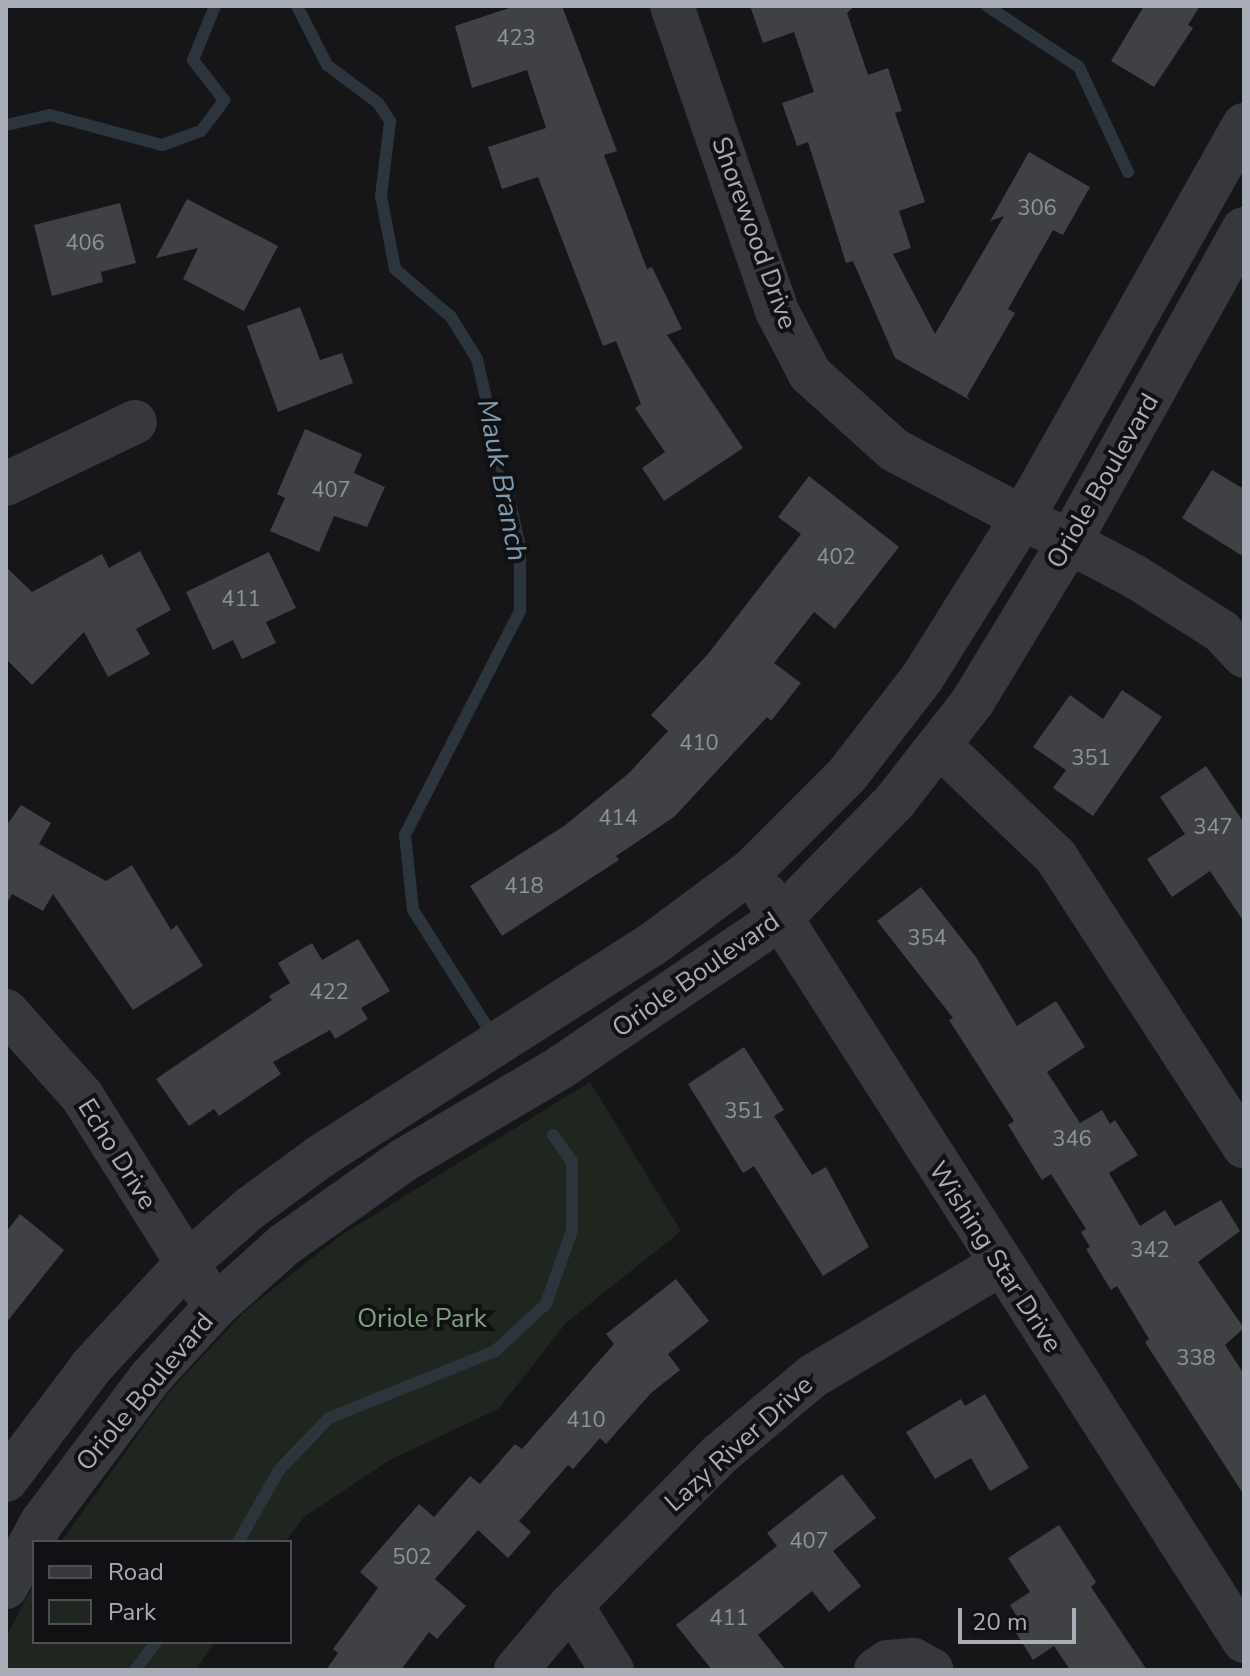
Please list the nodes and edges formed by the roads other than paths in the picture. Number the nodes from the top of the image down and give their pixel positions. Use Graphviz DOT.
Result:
graph roads {
  1 [pos="672,6"];
  2 [pos="1244,125"];
  3 [pos="1244,229"];
  4 [pos="135,422"];
  5 [pos="6,484"];
  6 [pos="1023,517"];
  7 [pos="1070,541"];
  8 [pos="1244,656"];
  9 [pos="939,745"];
  10 [pos="752,870"];
  11 [pos="780,919"];
  12 [pos="6,1011"];
  13 [pos="1244,1146"];
  14 [pos="186,1264"];
  15 [pos="999,1265"];
  16 [pos="216,1306"];
  17 [pos="6,1480"];
  18 [pos="32,1540"];
  19 [pos="32,1540"];
  20 [pos="6,1587"];
  21 [pos="571,1605"];
  22 [pos="1244,1641"];
  23 [pos="516,1670"];
  24 [pos="612,1670"];
  25 [pos="876,1670"];
  26 [pos="932,1670"];
  1 -- 6 [label="street, Shorewood Drive"];
  2 -- 6 [label="street, Oriole Boulevard"];
  3 -- 7 [label="street, Oriole Boulevard"];
  4 -- 5 [label="street"];
  6 -- 7 [label="street, Shorewood Drive"];
  6 -- 10 [label="street, Oriole Boulevard"];
  7 -- 8 [label="street, Shorewood Drive"];
  7 -- 9 [label="street, Oriole Boulevard"];
  9 -- 11 [label="street, Oriole Boulevard"];
  9 -- 13 [label="street"];
  10 -- 11 [label="street, Wishing Star Drive"];
  10 -- 14 [label="street, Oriole Boulevard"];
  11 -- 15 [label="street, Wishing Star Drive"];
  11 -- 16 [label="street, Oriole Boulevard"];
  12 -- 14 [label="street, Echo Drive"];
  14 -- 16 [label="street, Echo Drive"];
  14 -- 17 [label="street, Oriole Boulevard"];
  15 -- 21 [label="street, Lazy River Drive"];
  15 -- 22 [label="street, Wishing Star Drive"];
  16 -- 19 [label="street, Oriole Boulevard"];
  18 -- 20 [label="street, Oriole Boulevard"];
  21 -- 23 [label="street, Lazy River Drive"];
  21 -- 24 [label="street"];
  25 -- 26 [label="street"];
}
